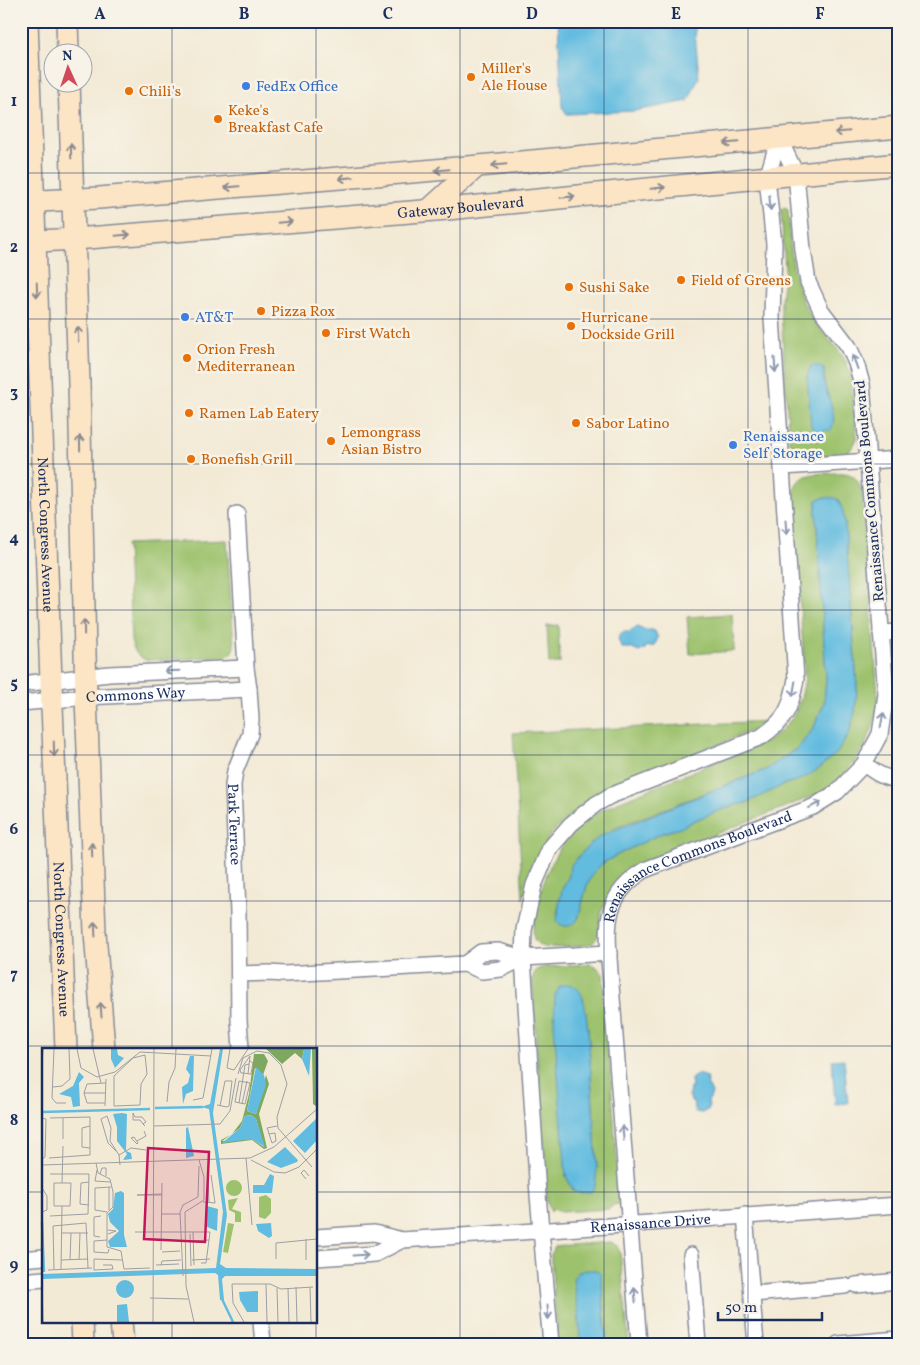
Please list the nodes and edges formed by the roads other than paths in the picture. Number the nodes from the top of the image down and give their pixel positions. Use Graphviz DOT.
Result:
graph roads {
  1 [pos="27,21"];
  2 [pos="67,21"];
  3 [pos="68,42"];
  4 [pos="69,92"];
  5 [pos="899,127"];
  6 [pos="779,138"];
  7 [pos="899,164"];
  8 [pos="476,167"];
  9 [pos="796,174"];
  10 [pos="767,178"];
  11 [pos="73,199"];
  12 [pos="27,201"];
  13 [pos="429,210"];
  14 [pos="75,239"];
  15 [pos="28,242"];
  16 [pos="899,459"];
  17 [pos="868,462"];
  18 [pos="783,467"];
  19 [pos="237,514"];
  20 [pos="899,632"];
  21 [pos="881,633"];
  22 [pos="246,668"];
  23 [pos="21,684"];
  24 [pos="86,686"];
  25 [pos="249,689"];
  26 [pos="51,691"];
  27 [pos="21,704"];
  28 [pos="864,764"];
  29 [pos="899,779"];
  30 [pos="609,953"];
  31 [pos="523,958"];
  32 [pos="239,974"];
  33 [pos="66,1048"];
  34 [pos="104,1048"];
  35 [pos="241,1048"];
  36 [pos="899,1204"];
  37 [pos="746,1215"];
  38 [pos="630,1225"];
  39 [pos="542,1230"];
  40 [pos="318,1237"];
  41 [pos="402,1240"];
  42 [pos="691,1255"];
  43 [pos="42,1257"];
  44 [pos="318,1258"];
  45 [pos="21,1259"];
  46 [pos="42,1279"];
  47 [pos="21,1281"];
  48 [pos="899,1281"];
  49 [pos="752,1294"];
  50 [pos="82,1322"];
  51 [pos="121,1322"];
  52 [pos="261,1322"];
  53 [pos="899,1339"];
  54 [pos="83,1344"];
  55 [pos="122,1344"];
  56 [pos="263,1344"];
  57 [pos="551,1344"];
  58 [pos="639,1344"];
  59 [pos="698,1344"];
  60 [pos="756,1344"];
  61 [pos="838,1344"];
  1 -- 12 [label="main road, North Congress Avenue"];
  2 -- 3 [label="main road"];
  11 -- 4 [label="main road, one-way"];
  5 -- 6 [label="main road, one-way"];
  6 -- 8 [label="main road, one-way"];
  6 -- 9 [label="street, Renaissance Commons Boulevard"];
  6 -- 10 [label="street"];
  7 -- 9 [label="main road, Gateway Boulevard"];
  8 -- 11 [label="main road, one-way"];
  8 -- 13 [label="main road"];
  9 -- 10 [label="main road, Gateway Boulevard"];
  17 -- 9 [label="street, Renaissance Commons Boulevard, one-way"];
  13 -- 10 [label="main road, Gateway Boulevard, one-way"];
  10 -- 18 [label="street, one-way"];
  11 -- 12 [label="main road"];
  11 -- 14 [label="main road"];
  12 -- 15 [label="main road, North Congress Avenue"];
  14 -- 13 [label="main road, Gateway Boulevard, one-way"];
  14 -- 15 [label="main road, Gateway Boulevard"];
  24 -- 14 [label="main road, one-way"];
  15 -- 26 [label="main road, North Congress Avenue, one-way"];
  16 -- 17 [label="street"];
  17 -- 18 [label="street"];
  17 -- 21 [label="street, Renaissance Commons Boulevard"];
  18 -- 31 [label="street, one-way"];
  19 -- 22 [label="street, Park Terrace"];
  20 -- 21 [label="street"];
  28 -- 21 [label="street, Renaissance Commons Boulevard, one-way"];
  22 -- 24 [label="street, Commons Way, one-way"];
  22 -- 25 [label="street, Park Terrace"];
  23 -- 26 [label="street, Commons Way"];
  24 -- 25 [label="street, Commons Way"];
  24 -- 26 [label="street, Commons Way"];
  24 -- 26 [label="street, Commons Way"];
  34 -- 24 [label="main road, one-way"];
  25 -- 32 [label="street, Park Terrace"];
  26 -- 27 [label="street, Commons Way"];
  26 -- 33 [label="main road, North Congress Avenue, one-way"];
  28 -- 29 [label="street"];
  30 -- 28 [label="street, Renaissance Commons Boulevard, one-way"];
  30 -- 31 [label="street"];
  38 -- 30 [label="street, Renaissance Commons Boulevard, one-way"];
  31 -- 32 [label="street"];
  31 -- 39 [label="street"];
  32 -- 35 [label="street, Park Terrace"];
  36 -- 37 [label="street, Renaissance Drive"];
  37 -- 38 [label="street, Renaissance Drive"];
  37 -- 49 [label="street"];
  38 -- 39 [label="street, Renaissance Drive"];
  58 -- 38 [label="street, Renaissance Commons Boulevard, one-way"];
  39 -- 41 [label="street, Renaissance Drive"];
  39 -- 57 [label="street, one-way"];
  40 -- 41 [label="street, Renaissance Drive"];
  44 -- 41 [label="street, Renaissance Drive, one-way"];
  42 -- 59 [label="street"];
  43 -- 45 [label="street"];
  46 -- 47 [label="street"];
  48 -- 49 [label="street"];
  49 -- 60 [label="street"];
  50 -- 54 [label="main road"];
  51 -- 55 [label="main road"];
  52 -- 56 [label="street"];
  53 -- 61 [label="street"];
}
